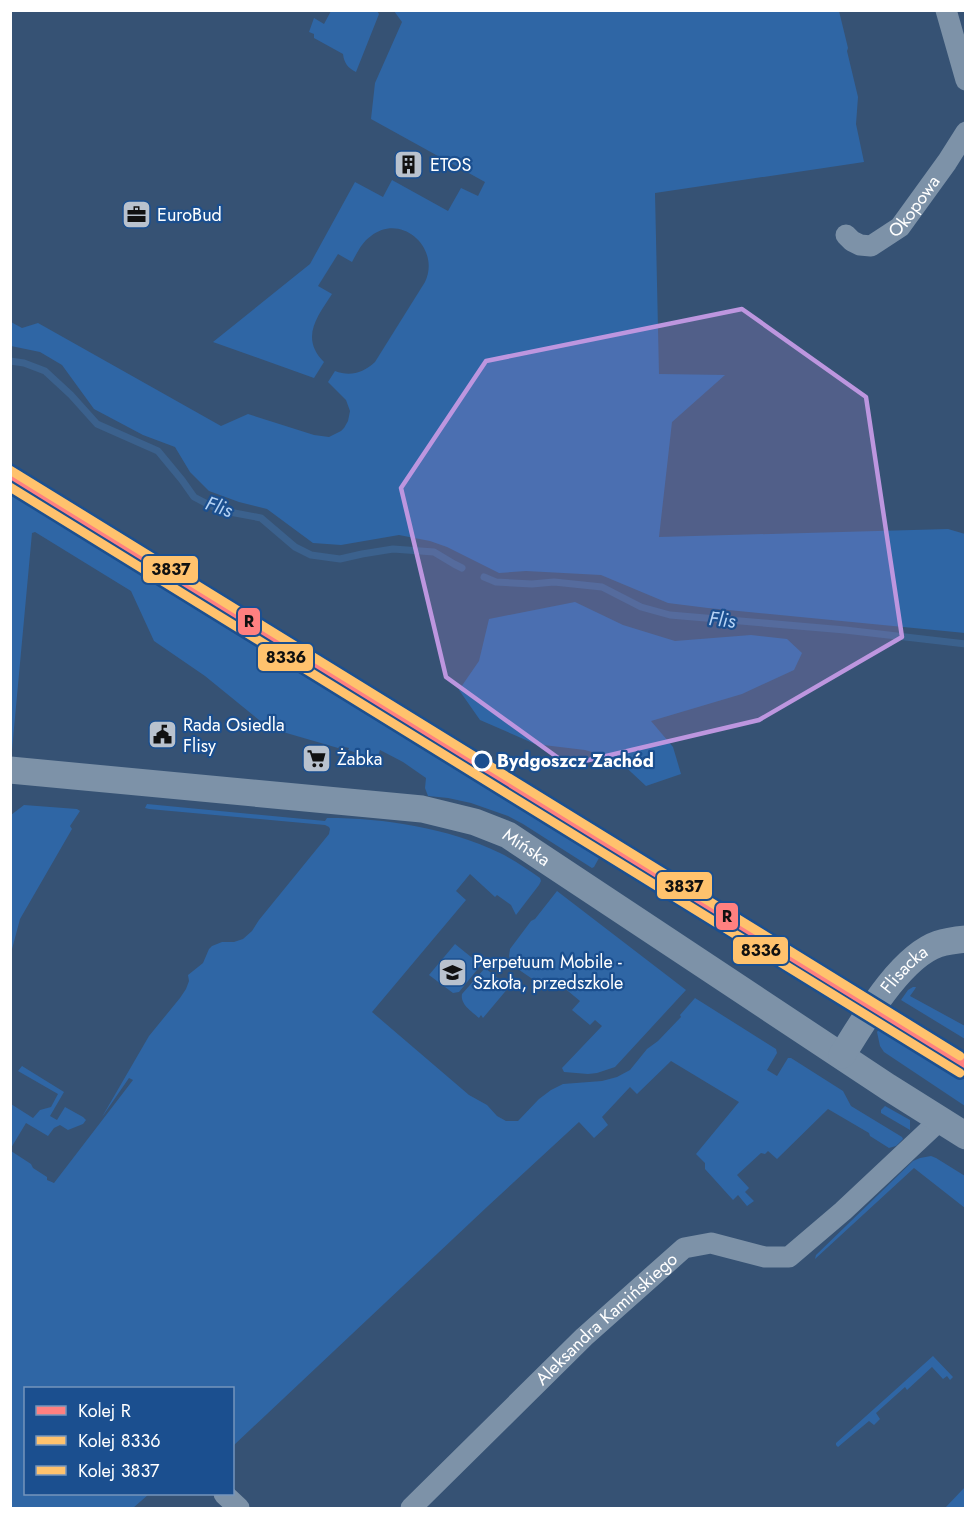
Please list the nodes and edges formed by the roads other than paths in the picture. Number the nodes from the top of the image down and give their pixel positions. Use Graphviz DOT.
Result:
graph roads {
  1 [pos="946,10"];
  2 [pos="966,80"];
  3 [pos="966,132"];
  4 [pos="846,235"];
  5 [pos="10,770"];
  6 [pos="966,939"];
  7 [pos="842,1055"];
  8 [pos="940,1120"];
  9 [pos="966,1136"];
  10 [pos="225,1495"];
  11 [pos="239,1509"];
  12 [pos="411,1509"];
  1 -- 2 [label="street"];
  3 -- 4 [label="street, Okopowa"];
  5 -- 7 [label="street, Mińska"];
  6 -- 7 [label="street, Flisacka"];
  7 -- 8 [label="street, Mińska"];
  8 -- 9 [label="street, Mińska"];
  8 -- 12 [label="street, Aleksandra Kamińskiego"];
  10 -- 11 [label="street"];
}
